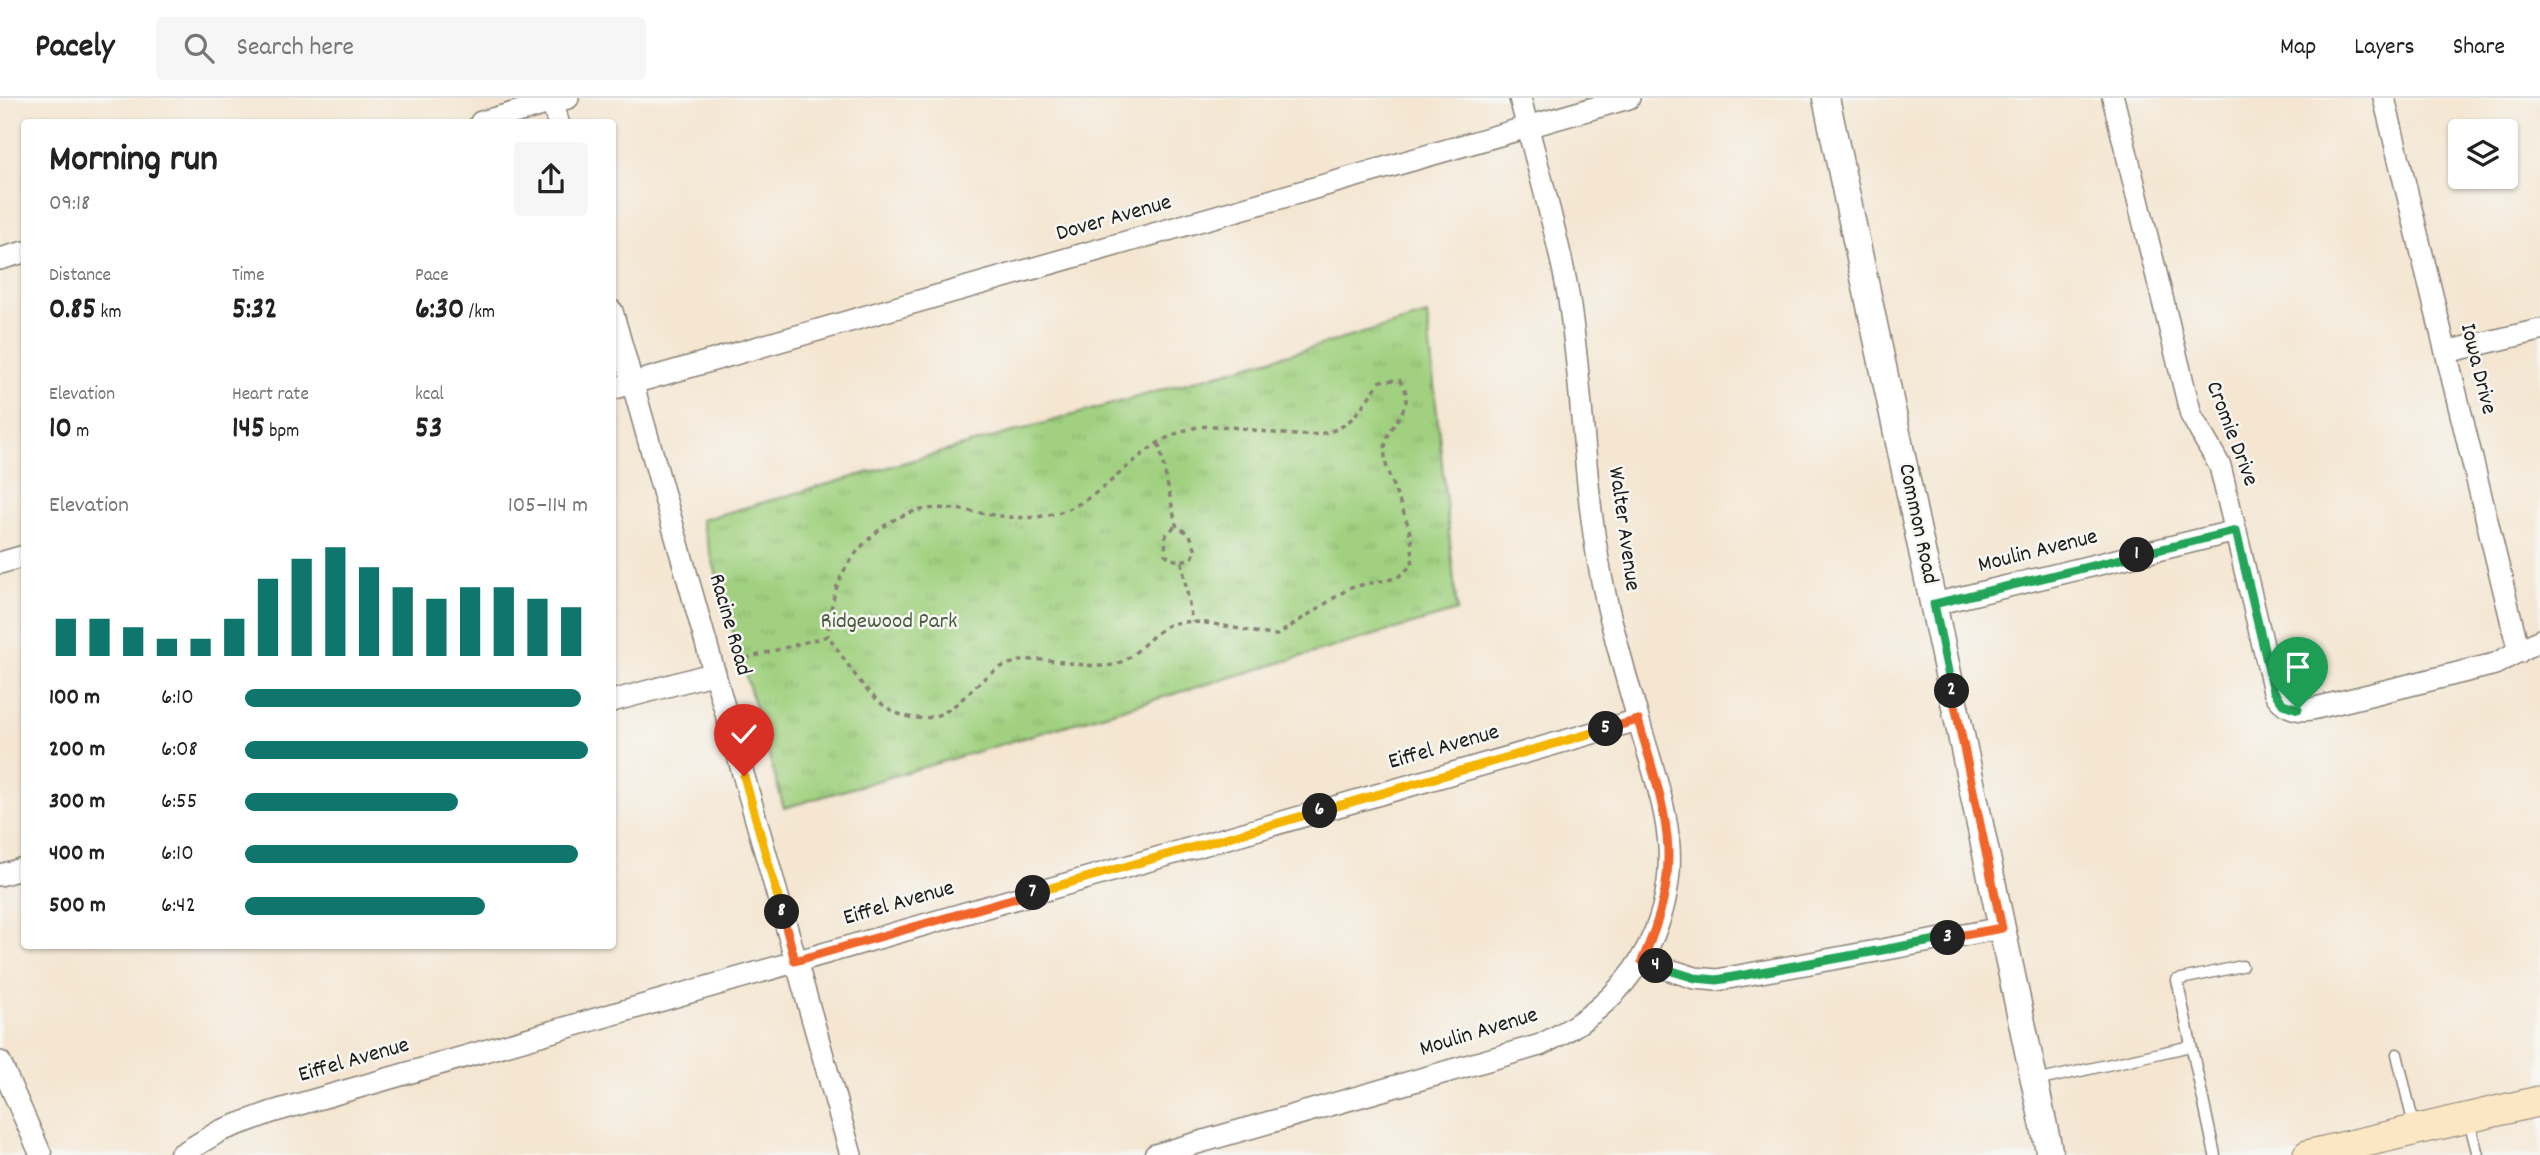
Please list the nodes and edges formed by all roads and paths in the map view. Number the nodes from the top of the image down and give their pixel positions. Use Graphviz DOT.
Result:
graph roads {
  1 [pos="1520,98"];
  2 [pos="1629,98"];
  3 [pos="1826,98"];
  4 [pos="2113,98"];
  5 [pos="2384,98"];
  6 [pos="557,105"];
  7 [pos="494,119"];
  8 [pos="1527,128"];
  9 [pos="21,253"];
  10 [pos="0,259"];
  11 [pos="2540,330"];
  12 [pos="616,338"];
  13 [pos="2446,352"];
  14 [pos="623,386"];
  15 [pos="1158,444"];
  16 [pos="1176,526"];
  17 [pos="2236,531"];
  18 [pos="21,557"];
  19 [pos="1181,562"];
  20 [pos="0,563"];
  21 [pos="1934,604"];
  22 [pos="1192,622"];
  23 [pos="828,636"];
  24 [pos="2540,640"];
  25 [pos="2519,652"];
  26 [pos="736,660"];
  27 [pos="715,673"];
  28 [pos="616,700"];
  29 [pos="1638,720"];
  30 [pos="21,869"];
  31 [pos="0,875"];
  32 [pos="2002,928"];
  33 [pos="795,961"];
  34 [pos="1642,961"];
  35 [pos="2242,966"];
  36 [pos="2191,1046"];
  37 [pos="2397,1054"];
  38 [pos="0,1062"];
  39 [pos="2036,1081"];
  40 [pos="2540,1101"];
  41 [pos="2468,1119"];
  42 [pos="2415,1132"];
  43 [pos="41,1155"];
  44 [pos="180,1155"];
  45 [pos="851,1155"];
  46 [pos="1154,1155"];
  47 [pos="2050,1155"];
  48 [pos="2215,1155"];
  49 [pos="2308,1155"];
  50 [pos="2477,1155"];
  1 -- 8 [label="street, Walter Avenue"];
  2 -- 8 [label="street, Dover Avenue"];
  3 -- 21 [label="street, Common Road"];
  4 -- 17 [label="street, Cromie Drive"];
  5 -- 13 [label="street, Iowa Drive"];
  6 -- 7 [label="street"];
  8 -- 14 [label="street, Dover Avenue"];
  8 -- 29 [label="street, Walter Avenue"];
  9 -- 10 [label="street"];
  11 -- 13 [label="street"];
  12 -- 14 [label="street, Racine Road"];
  13 -- 25 [label="street, Iowa Drive"];
  14 -- 27 [label="street, Racine Road"];
  15 -- 16 [label="path"];
  15 -- 22 [label="path"];
  15 -- 23 [label="path"];
  16 -- 19 [label="path"];
  16 -- 19 [label="path"];
  17 -- 21 [label="street, Moulin Avenue"];
  17 -- 25 [label="street, Cromie Drive"];
  18 -- 20 [label="street"];
  19 -- 22 [label="path"];
  21 -- 32 [label="street, Common Road"];
  22 -- 23 [label="path"];
  23 -- 26 [label="path"];
  24 -- 25 [label="street"];
  27 -- 28 [label="street"];
  27 -- 33 [label="street, Racine Road"];
  29 -- 33 [label="street, Eiffel Avenue"];
  29 -- 34 [label="street, Walter Avenue"];
  30 -- 31 [label="street"];
  32 -- 34 [label="street"];
  32 -- 39 [label="street, Common Road"];
  33 -- 44 [label="street, Eiffel Avenue"];
  33 -- 45 [label="street, Racine Road"];
  34 -- 46 [label="street, Moulin Avenue"];
  35 -- 36 [label="lane"];
  36 -- 39 [label="lane"];
  36 -- 48 [label="lane"];
  37 -- 42 [label="lane"];
  38 -- 43 [label="street"];
  39 -- 47 [label="street, Common Road"];
  40 -- 41 [label="main road"];
  41 -- 42 [label="main road"];
  41 -- 50 [label="lane"];
  42 -- 49 [label="main road"];
}
